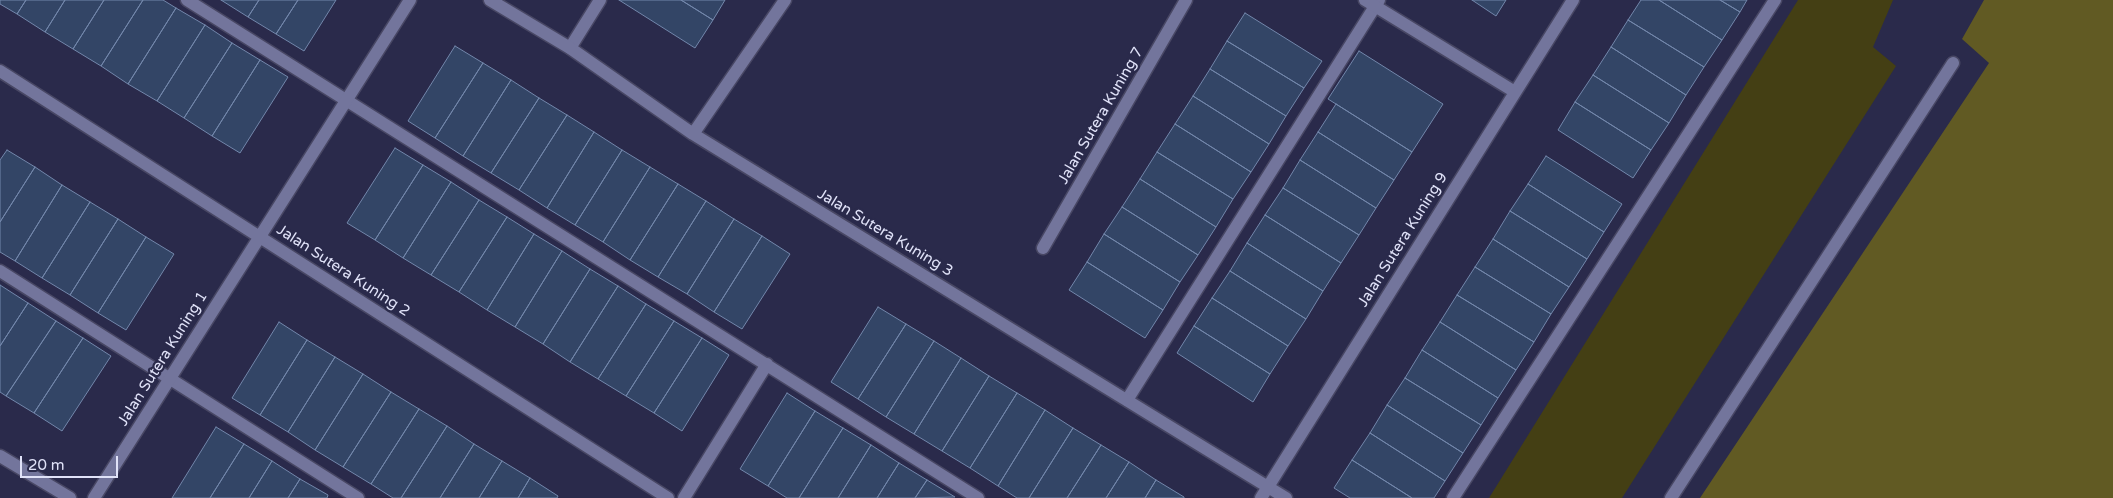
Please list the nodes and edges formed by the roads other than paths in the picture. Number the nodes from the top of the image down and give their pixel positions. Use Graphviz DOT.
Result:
graph roads {
  1 [pos="187,0"];
  2 [pos="410,0"];
  3 [pos="490,0"];
  4 [pos="600,0"];
  5 [pos="785,0"];
  6 [pos="1186,0"];
  7 [pos="1573,0"];
  8 [pos="1775,0"];
  9 [pos="1373,2"];
  10 [pos="570,48"];
  11 [pos="1953,63"];
  12 [pos="0,71"];
  13 [pos="1515,92"];
  14 [pos="347,100"];
  15 [pos="693,134"];
  16 [pos="260,237"];
  17 [pos="1043,248"];
  18 [pos="0,271"];
  19 [pos="767,364"];
  20 [pos="169,379"];
  21 [pos="1127,400"];
  22 [pos="0,456"];
  23 [pos="1264,492"];
  24 [pos="70,498"];
  25 [pos="94,498"];
  26 [pos="358,498"];
  27 [pos="668,498"];
  28 [pos="684,498"];
  29 [pos="978,498"];
  30 [pos="1286,498"];
  31 [pos="1453,498"];
  32 [pos="1671,498"];
  1 -- 14 [label="street"];
  2 -- 14 [label="street, Jalan Sutera Kuning 1"];
  3 -- 10 [label="street, Jalan Sutera Kuning 3"];
  4 -- 10 [label="street"];
  5 -- 15 [label="street"];
  6 -- 17 [label="street, Jalan Sutera Kuning 7"];
  7 -- 13 [label="street, Jalan Sutera Kuning 9"];
  8 -- 31 [label="street"];
  9 -- 13 [label="street"];
  9 -- 21 [label="street"];
  10 -- 15 [label="street, Jalan Sutera Kuning 3"];
  11 -- 32 [label="street"];
  12 -- 16 [label="street, Jalan Sutera Kuning 2"];
  13 -- 23 [label="street, Jalan Sutera Kuning 9"];
  14 -- 16 [label="street, Jalan Sutera Kuning 1"];
  14 -- 19 [label="street"];
  15 -- 21 [label="street, Jalan Sutera Kuning 3"];
  16 -- 20 [label="street, Jalan Sutera Kuning 1"];
  16 -- 27 [label="street, Jalan Sutera Kuning 2"];
  18 -- 20 [label="street"];
  19 -- 28 [label="street"];
  19 -- 29 [label="street"];
  20 -- 25 [label="street, Jalan Sutera Kuning 1"];
  20 -- 26 [label="street"];
  21 -- 23 [label="street, Jalan Sutera Kuning 3"];
  22 -- 24 [label="street"];
  23 -- 30 [label="street, Jalan Sutera Kuning 3"];
}
